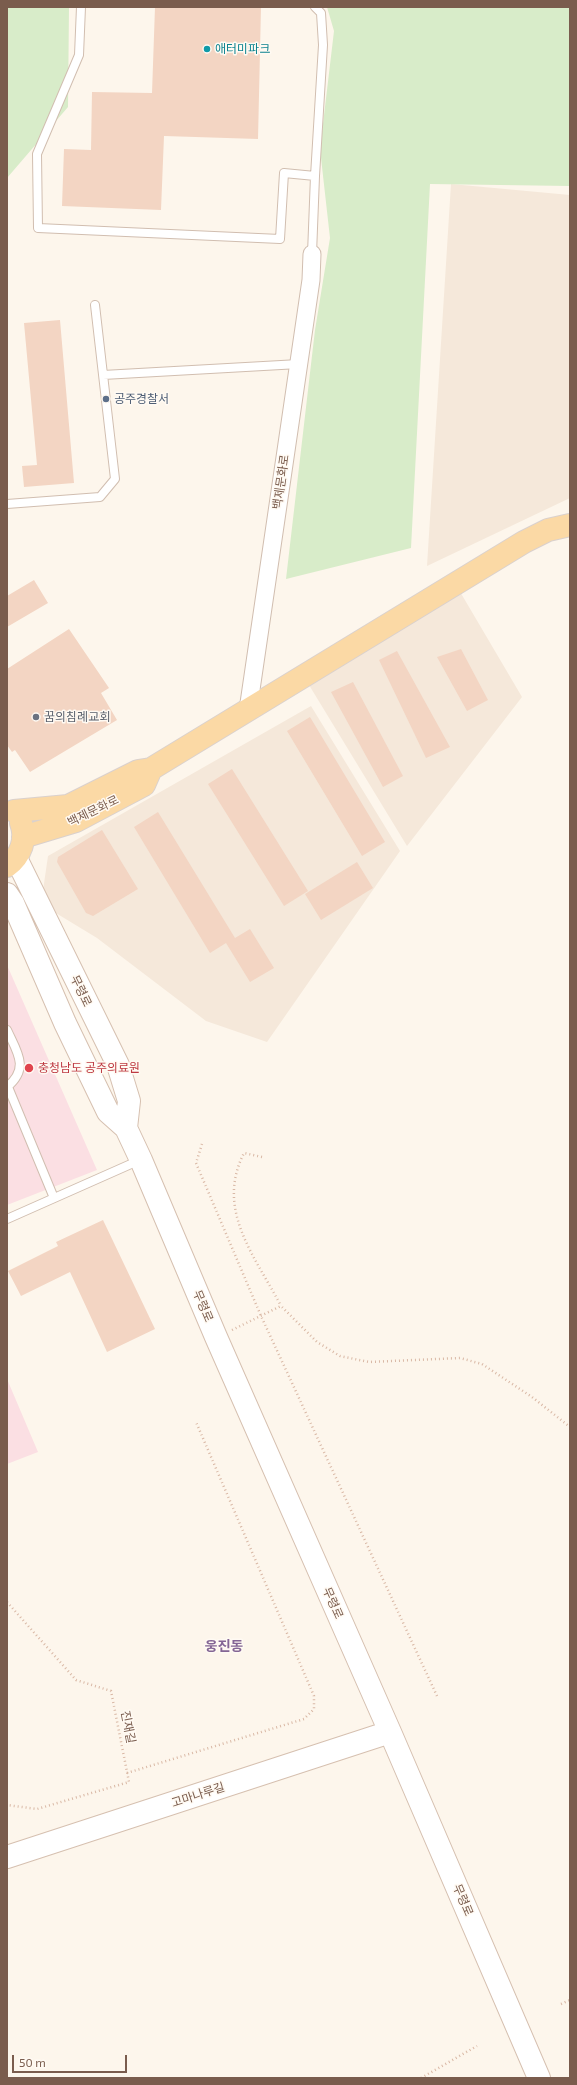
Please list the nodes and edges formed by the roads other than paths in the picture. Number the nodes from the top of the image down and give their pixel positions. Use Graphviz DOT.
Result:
graph roads {
  1 [pos="81,7"];
  2 [pos="315,7"];
  3 [pos="314,176"];
  4 [pos="312,254"];
  5 [pos="95,305"];
  6 [pos="299,364"];
  7 [pos="103,375"];
  8 [pos="7,504"];
  9 [pos="570,525"];
  10 [pos="248,710"];
  11 [pos="151,769"];
  12 [pos="11,808"];
  13 [pos="23,837"];
  14 [pos="11,862"];
  15 [pos="7,894"];
  16 [pos="7,1030"];
  17 [pos="7,1087"];
  18 [pos="126,1128"];
  19 [pos="141,1160"];
  20 [pos="54,1198"];
  21 [pos="7,1219"];
  22 [pos="390,1732"];
  23 [pos="7,1857"];
  24 [pos="540,2078"];
  1 -- 3 [label="lane"];
  2 -- 3 [label="lane"];
  3 -- 4 [label="lane"];
  4 -- 6 [label="street, 백제문화로"];
  5 -- 7 [label="lane"];
  6 -- 7 [label="lane"];
  6 -- 10 [label="street, 백제문화로"];
  7 -- 8 [label="lane"];
  9 -- 10 [label="main road, 백제문화로"];
  10 -- 11 [label="main road, 백제문화로"];
  11 -- 12 [label="main road, 백제문화로"];
  11 -- 13 [label="main road, 백제문화로"];
  12 -- 13 [label="main road, 백제문화로"];
  13 -- 14 [label="main road"];
  14 -- 18 [label="main road, 무령로"];
  15 -- 18 [label="main road, 무령로"];
  16 -- 17 [label="lane"];
  17 -- 20 [label="lane"];
  18 -- 19 [label="main road, 무령로"];
  19 -- 20 [label="lane"];
  19 -- 22 [label="main road, 무령로"];
  20 -- 21 [label="lane"];
  22 -- 23 [label="main road, 고마나루길"];
  22 -- 24 [label="main road, 무령로"];
}
